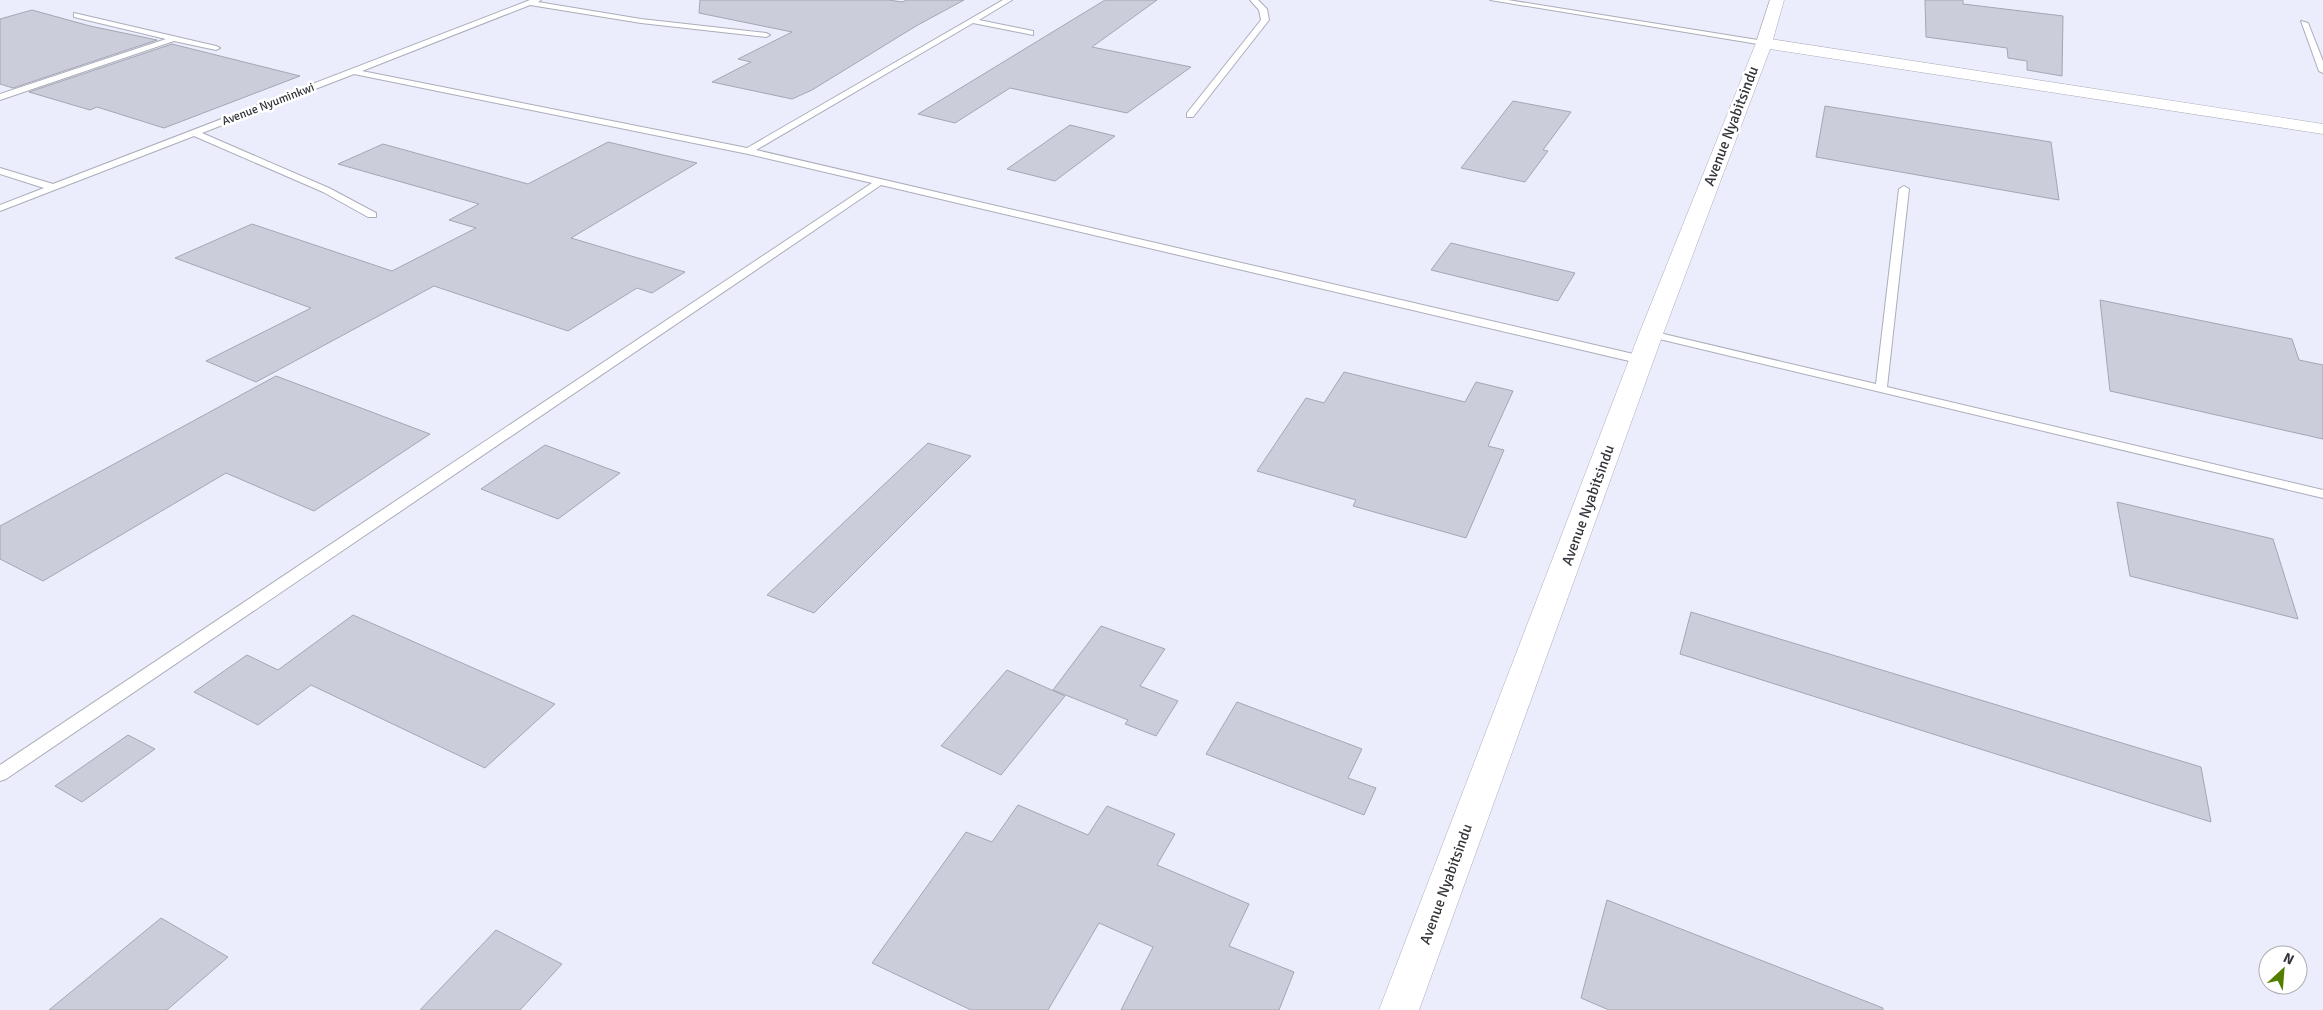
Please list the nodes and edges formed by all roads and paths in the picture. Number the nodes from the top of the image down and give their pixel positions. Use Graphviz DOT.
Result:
graph roads {
  1 [pos="1008,0"];
  2 [pos="1254,0"];
  3 [pos="1494,0"];
  4 [pos="1777,0"];
  5 [pos="533,1"];
  6 [pos="77,15"];
  7 [pos="972,21"];
  8 [pos="2304,23"];
  9 [pos="1030,33"];
  10 [pos="766,35"];
  11 [pos="174,39"];
  12 [pos="1764,43"];
  13 [pos="216,48"];
  14 [pos="352,71"];
  15 [pos="2323,71"];
  16 [pos="0,97"];
  17 [pos="1190,116"];
  18 [pos="2323,129"];
  19 [pos="194,133"];
  20 [pos="748,151"];
  21 [pos="0,172"];
  22 [pos="881,181"];
  23 [pos="52,187"];
  24 [pos="1904,189"];
  25 [pos="0,208"];
  26 [pos="372,215"];
  27 [pos="1651,334"];
  28 [pos="1642,360"];
  29 [pos="1881,389"];
  30 [pos="2323,494"];
  31 [pos="0,774"];
  32 [pos="1399,1010"];
  1 -- 7 [label="lane"];
  2 -- 17 [label="lane"];
  3 -- 12 [label="lane"];
  4 -- 12 [label="street, Avenue Nyabitsindu"];
  5 -- 10 [label="lane"];
  5 -- 14 [label="lane, Avenue Nyuminkwi"];
  6 -- 11 [label="lane"];
  7 -- 9 [label="lane"];
  7 -- 20 [label="lane"];
  8 -- 15 [label="lane"];
  11 -- 13 [label="lane"];
  11 -- 16 [label="lane"];
  12 -- 18 [label="street"];
  12 -- 27 [label="street, Avenue Nyabitsindu"];
  14 -- 19 [label="lane, Avenue Nyuminkwi"];
  14 -- 20 [label="lane"];
  19 -- 23 [label="lane, Avenue Nyuminkwi"];
  19 -- 26 [label="lane"];
  20 -- 22 [label="lane"];
  21 -- 23 [label="lane"];
  22 -- 28 [label="lane"];
  22 -- 31 [label="lane"];
  23 -- 25 [label="lane, Avenue Nyuminkwi"];
  24 -- 29 [label="lane"];
  27 -- 28 [label="street, Avenue Nyabitsindu"];
  27 -- 29 [label="lane"];
  28 -- 32 [label="street, Avenue Nyabitsindu"];
  29 -- 30 [label="lane"];
}
